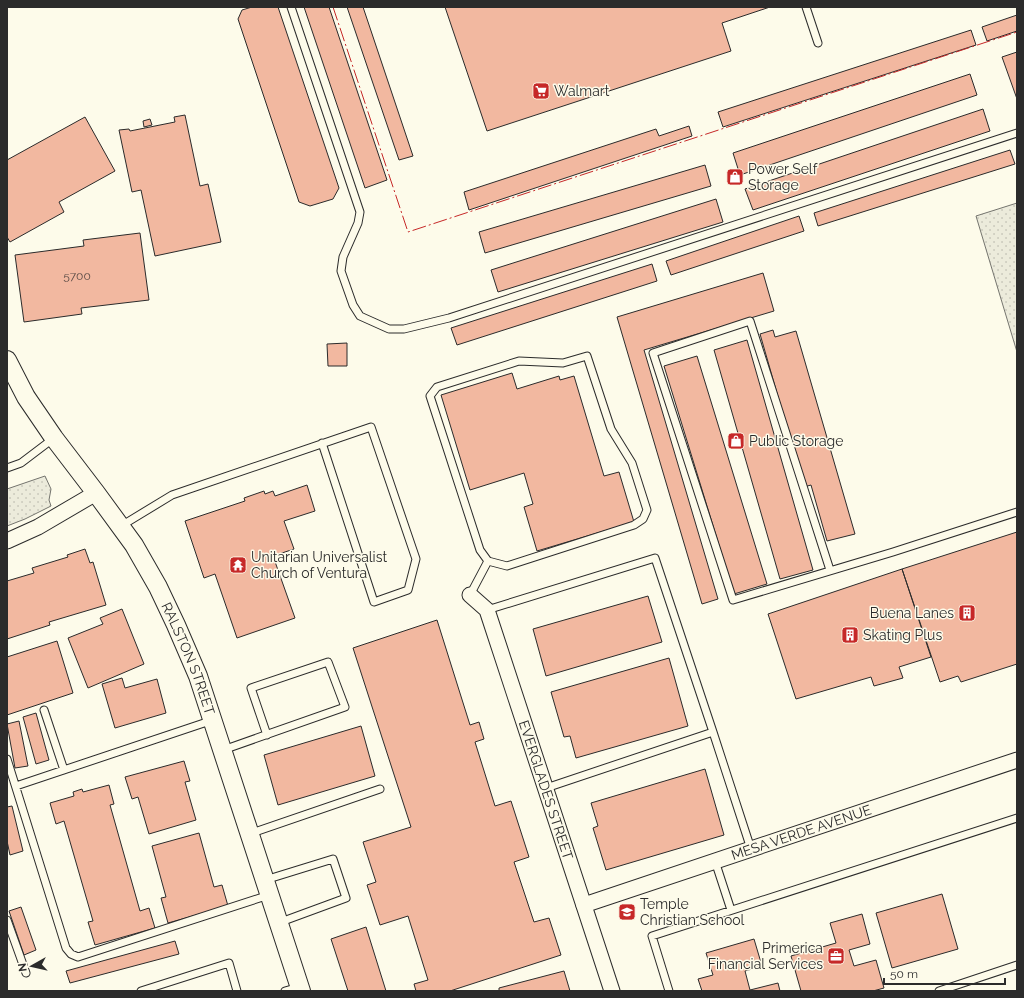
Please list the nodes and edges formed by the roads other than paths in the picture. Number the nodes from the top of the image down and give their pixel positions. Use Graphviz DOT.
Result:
graph roads {
  1 [pos="291,7"];
  2 [pos="806,7"];
  3 [pos="818,43"];
  4 [pos="1017,133"];
  5 [pos="7,360"];
  6 [pos="54,438"];
  7 [pos="322,443"];
  8 [pos="7,468"];
  9 [pos="96,493"];
  10 [pos="1017,512"];
  11 [pos="121,527"];
  12 [pos="7,541"];
  13 [pos="488,561"];
  14 [pos="830,570"];
  15 [pos="470,595"];
  16 [pos="487,610"];
  17 [pos="44,710"];
  18 [pos="213,720"];
  19 [pos="713,732"];
  20 [pos="267,734"];
  21 [pos="223,750"];
  22 [pos="7,759"];
  23 [pos="1017,760"];
  24 [pos="64,770"];
  25 [pos="16,786"];
  26 [pos="546,788"];
  27 [pos="380,789"];
  28 [pos="1017,818"];
  29 [pos="249,834"];
  30 [pos="751,849"];
  31 [pos="715,861"];
  32 [pos="267,888"];
  33 [pos="584,905"];
  34 [pos="731,910"];
  35 [pos="7,920"];
  36 [pos="278,923"];
  37 [pos="1017,965"];
  38 [pos="26,973"];
  39 [pos="295,990"];
  40 [pos="141,991"];
  41 [pos="237,991"];
  42 [pos="612,991"];
  43 [pos="669,991"];
  44 [pos="939,991"];
  1 -- 4 [label="lane"];
  2 -- 3 [label="lane"];
  5 -- 6 [label="street, RALSTON STREET"];
  6 -- 8 [label="lane"];
  6 -- 9 [label="street, RALSTON STREET"];
  7 -- 7 [label="lane"];
  7 -- 11 [label="lane"];
  9 -- 11 [label="street, RALSTON STREET"];
  9 -- 12 [label="street"];
  10 -- 14 [label="lane"];
  11 -- 18 [label="street, RALSTON STREET"];
  13 -- 13 [label="lane"];
  13 -- 15 [label="lane"];
  14 -- 14 [label="lane"];
  15 -- 16 [label="street"];
  16 -- 19 [label="lane"];
  16 -- 26 [label="street, EVERGLADES STREET"];
  17 -- 24 [label="lane"];
  18 -- 21 [label="street, RALSTON STREET"];
  18 -- 24 [label="lane"];
  19 -- 26 [label="lane"];
  19 -- 30 [label="lane"];
  20 -- 20 [label="lane"];
  20 -- 21 [label="lane"];
  21 -- 29 [label="street, RALSTON STREET"];
  22 -- 25 [label="lane"];
  23 -- 30 [label="street, MESA VERDE AVENUE"];
  24 -- 25 [label="lane"];
  25 -- 32 [label="lane"];
  26 -- 33 [label="street, EVERGLADES STREET"];
  27 -- 29 [label="lane"];
  28 -- 34 [label="lane"];
  29 -- 32 [label="street, RALSTON STREET"];
  30 -- 31 [label="street, MESA VERDE AVENUE"];
  31 -- 33 [label="street, MESA VERDE AVENUE"];
  31 -- 34 [label="lane"];
  32 -- 36 [label="street, RALSTON STREET"];
  32 -- 36 [label="lane"];
  33 -- 42 [label="street, EVERGLADES STREET"];
  34 -- 43 [label="lane"];
  35 -- 38 [label="lane"];
  36 -- 39 [label="street, RALSTON STREET"];
  37 -- 44 [label="lane"];
  40 -- 41 [label="lane"];
}
